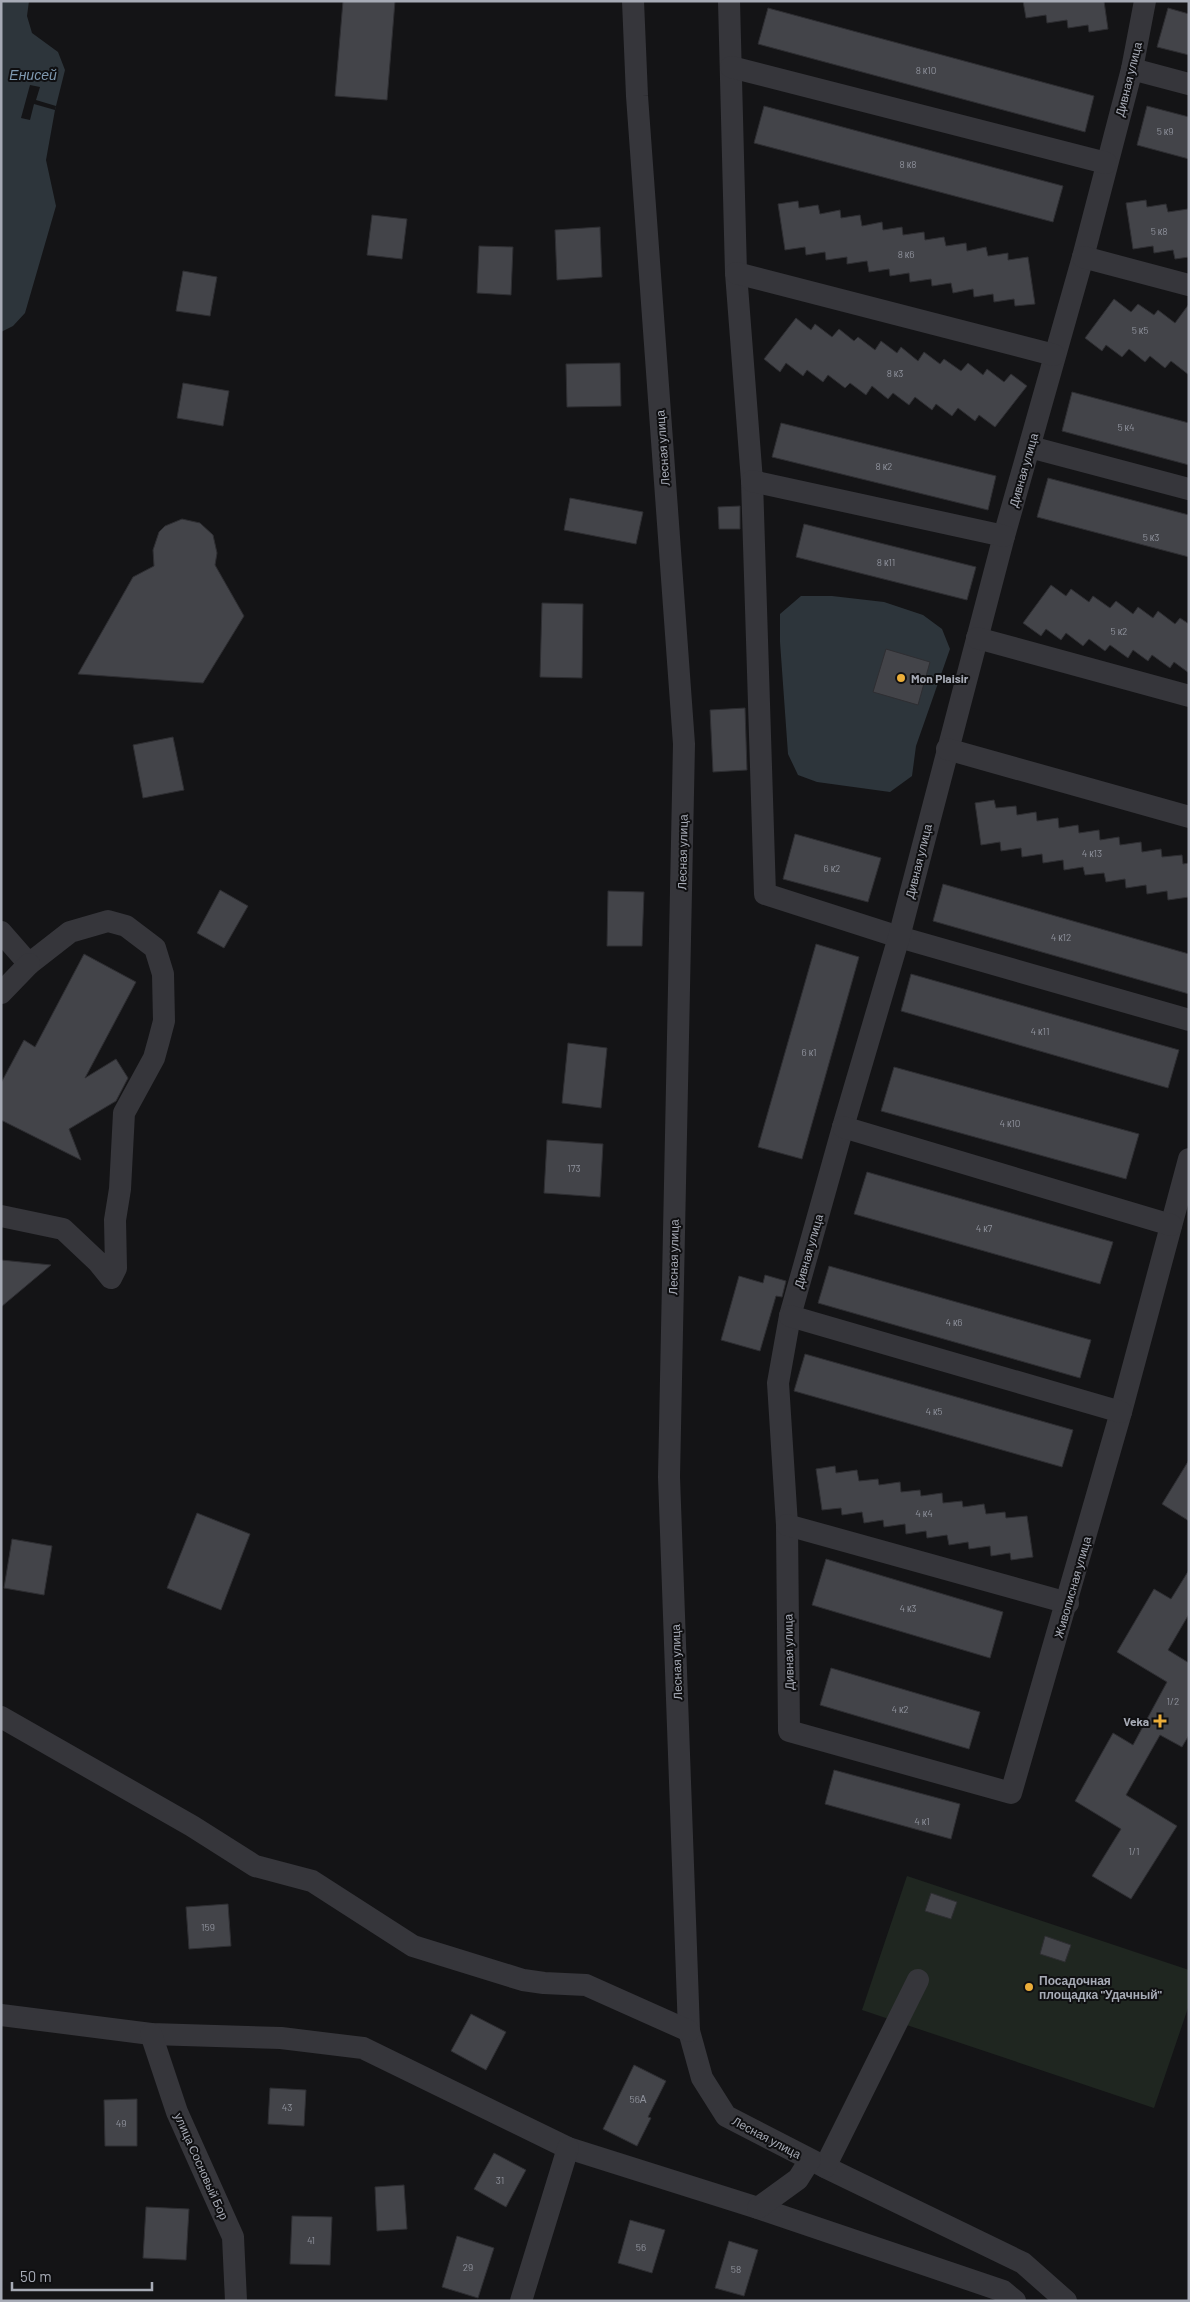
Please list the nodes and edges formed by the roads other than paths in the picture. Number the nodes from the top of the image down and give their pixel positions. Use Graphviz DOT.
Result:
graph roads {
  1 [pos="633,1"];
  2 [pos="729,1"];
  3 [pos="1145,1"];
  4 [pos="731,68"];
  5 [pos="1132,69"];
  6 [pos="1189,84"];
  7 [pos="1106,163"];
  8 [pos="1083,257"];
  9 [pos="736,273"];
  10 [pos="1189,285"];
  11 [pos="1054,355"];
  12 [pos="1030,447"];
  13 [pos="752,481"];
  14 [pos="1189,489"];
  15 [pos="1004,536"];
  16 [pos="976,638"];
  17 [pos="1189,696"];
  18 [pos="947,749"];
  19 [pos="1189,817"];
  20 [pos="1,932"];
  21 [pos="899,937"];
  22 [pos="29,964"];
  23 [pos="1,993"];
  24 [pos="1189,1020"];
  25 [pos="843,1127"];
  26 [pos="1189,1159"];
  27 [pos="1,1216"];
  28 [pos="1171,1225"];
  29 [pos="790,1316"];
  30 [pos="1122,1412"];
  31 [pos="787,1525"];
  32 [pos="1068,1603"];
  33 [pos="1,1718"];
  34 [pos="790,1731"];
  35 [pos="918,1980"];
  36 [pos="1,2015"];
  37 [pos="689,2031"];
  38 [pos="151,2034"];
  39 [pos="568,2148"];
  40 [pos="817,2164"];
  41 [pos="758,2208"];
  42 [pos="236,2301"];
  43 [pos="521,2301"];
  44 [pos="1015,2301"];
  45 [pos="1066,2301"];
  1 -- 37 [label="street, Лесная улица"];
  2 -- 4 [label="street"];
  3 -- 5 [label="street, Дивная улица"];
  4 -- 7 [label="street"];
  4 -- 9 [label="street"];
  5 -- 6 [label="street"];
  5 -- 7 [label="street, Дивная улица"];
  7 -- 8 [label="street, Дивная улица"];
  8 -- 10 [label="street"];
  8 -- 11 [label="street, Дивная улица"];
  9 -- 11 [label="street"];
  9 -- 13 [label="street"];
  11 -- 12 [label="street, Дивная улица"];
  12 -- 14 [label="street"];
  12 -- 15 [label="street, Дивная улица"];
  13 -- 15 [label="street"];
  13 -- 21 [label="street"];
  15 -- 16 [label="street, Дивная улица"];
  16 -- 17 [label="street"];
  16 -- 18 [label="street, Дивная улица"];
  18 -- 19 [label="street"];
  18 -- 21 [label="street, Дивная улица"];
  20 -- 22 [label="street"];
  21 -- 24 [label="street"];
  21 -- 25 [label="street, Дивная улица"];
  22 -- 23 [label="street"];
  22 -- 27 [label="street"];
  25 -- 28 [label="street"];
  25 -- 29 [label="street, Дивная улица"];
  26 -- 28 [label="street, Живописная улица"];
  28 -- 30 [label="street, Живописная улица"];
  29 -- 30 [label="street"];
  29 -- 31 [label="street, Дивная улица"];
  30 -- 32 [label="street, Живописная улица"];
  31 -- 32 [label="street"];
  31 -- 34 [label="street, Дивная улица"];
  32 -- 34 [label="street, Живописная улица"];
  33 -- 37 [label="street"];
  35 -- 40 [label="street"];
  36 -- 38 [label="street"];
  37 -- 40 [label="street, Лесная улица"];
  38 -- 39 [label="street"];
  38 -- 42 [label="street, улица Сосновый Бор"];
  39 -- 41 [label="street"];
  39 -- 43 [label="street"];
  40 -- 41 [label="street"];
  40 -- 45 [label="street, Лесная улица"];
  41 -- 44 [label="street"];
}
